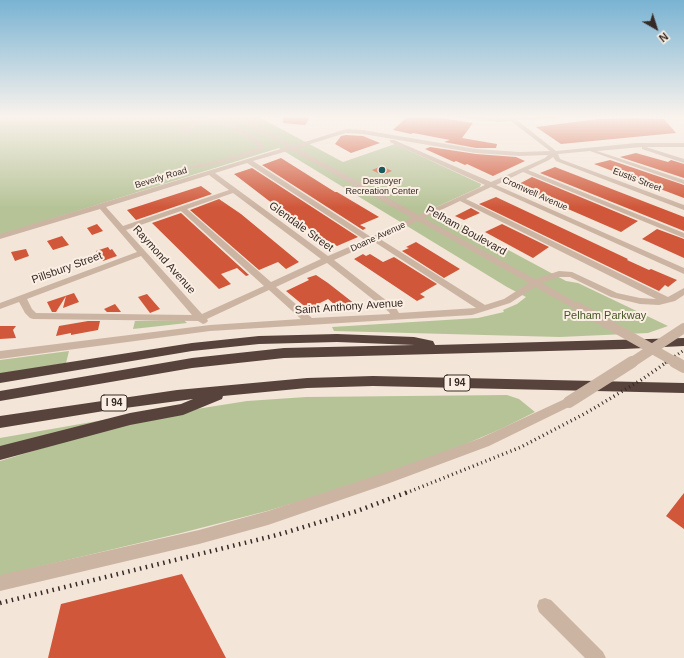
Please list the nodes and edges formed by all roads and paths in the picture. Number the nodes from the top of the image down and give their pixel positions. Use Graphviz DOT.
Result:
graph roads {
  1 [pos="261,147"];
  2 [pos="291,147"];
  3 [pos="405,147"];
  4 [pos="450,147"];
  5 [pos="548,147"];
  6 [pos="625,147"];
  7 [pos="638,147"];
  8 [pos="590,149"];
  9 [pos="553,153"];
  10 [pos="248,161"];
  11 [pos="684,161"];
  12 [pos="181,170"];
  13 [pos="523,170"];
  14 [pos="209,172"];
  15 [pos="684,182"];
  16 [pos="491,185"];
  17 [pos="233,191"];
  18 [pos="461,199"];
  19 [pos="102,206"];
  20 [pos="182,208"];
  21 [pos="684,208"];
  22 [pos="418,218"];
  23 [pos="121,229"];
  24 [pos="684,236"];
  25 [pos="0,237"];
  26 [pos="371,240"];
  27 [pos="142,253"];
  28 [pos="327,260"];
  29 [pos="684,271"];
  30 [pos="535,283"];
  31 [pos="270,286"];
  32 [pos="684,291"];
  33 [pos="22,298"];
  34 [pos="666,300"];
  35 [pos="0,306"];
  36 [pos="485,309"];
  37 [pos="396,316"];
  38 [pos="201,318"];
  39 [pos="310,322"];
  40 [pos="210,328"];
  41 [pos="684,328"];
  42 [pos="684,342"];
  43 [pos="448,349"];
  44 [pos="0,355"];
  45 [pos="684,367"];
  46 [pos="0,378"];
  47 [pos="684,388"];
  48 [pos="229,389"];
  49 [pos="0,396"];
  50 [pos="0,422"];
  51 [pos="2,453"];
  52 [pos="0,583"];
  53 [pos="545,606"];
  54 [pos="597,658"];
  1 -- 12 [label="street"];
  2 -- 10 [label="street, Beverly Road"];
  2 -- 22 [label="street, Pelham Boulevard"];
  3 -- 16 [label="street, Cromwell Avenue"];
  4 -- 9 [label="street, Beverly Road"];
  5 -- 9 [label="street, Eustis Street"];
  6 -- 8 [label="street, Beverly Road"];
  7 -- 11 [label="street"];
  8 -- 9 [label="street, Beverly Road"];
  8 -- 15 [label="street"];
  9 -- 13 [label="street, Doane Avenue"];
  9 -- 21 [label="street, Eustis Street"];
  10 -- 14 [label="street, Beverly Road"];
  10 -- 26 [label="street"];
  13 -- 16 [label="street, Doane Avenue"];
  13 -- 24 [label="street"];
  14 -- 17 [label="street, Glendale Street"];
  14 -- 19 [label="street, Beverly Road"];
  16 -- 18 [label="street, Doane Avenue"];
  16 -- 29 [label="street, Cromwell Avenue"];
  17 -- 20 [label="street"];
  17 -- 28 [label="street, Glendale Street"];
  18 -- 22 [label="street, Doane Avenue"];
  18 -- 34 [label="street"];
  19 -- 23 [label="street, Raymond Avenue"];
  19 -- 25 [label="street, Beverly Road"];
  20 -- 23 [label="street"];
  20 -- 31 [label="street"];
  22 -- 26 [label="street, Doane Avenue"];
  22 -- 30 [label="street, Pelham Boulevard"];
  23 -- 27 [label="street, Raymond Avenue"];
  26 -- 28 [label="street, Doane Avenue"];
  26 -- 36 [label="street"];
  27 -- 33 [label="street, Pillsbury Street"];
  27 -- 38 [label="street, Raymond Avenue"];
  28 -- 31 [label="street, Doane Avenue"];
  28 -- 37 [label="street, Glendale Street"];
  30 -- 34 [label="street, Saint Anthony Avenue"];
  30 -- 36 [label="street, Saint Anthony Avenue"];
  30 -- 45 [label="street, Pelham Boulevard, bridge"];
  31 -- 38 [label="street, Doane Avenue"];
  31 -- 39 [label="street"];
  32 -- 34 [label="street, Saint Anthony Avenue"];
  33 -- 35 [label="street, Pillsbury Street"];
  33 -- 38 [label="street"];
  36 -- 37 [label="street, Saint Anthony Avenue"];
  37 -- 39 [label="street, Saint Anthony Avenue"];
  38 -- 40 [label="street, Raymond Avenue"];
  39 -- 40 [label="street, Saint Anthony Avenue"];
  40 -- 44 [label="street, Saint Anthony Avenue"];
  41 -- 52 [label="street, bridge"];
  42 -- 43 [label="highway, I 94"];
  43 -- 46 [label="highway"];
  43 -- 49 [label="highway, I 94"];
  47 -- 48 [label="highway, I 94"];
  48 -- 50 [label="highway, I 94"];
  48 -- 51 [label="highway"];
  53 -- 54 [label="street"];
}
